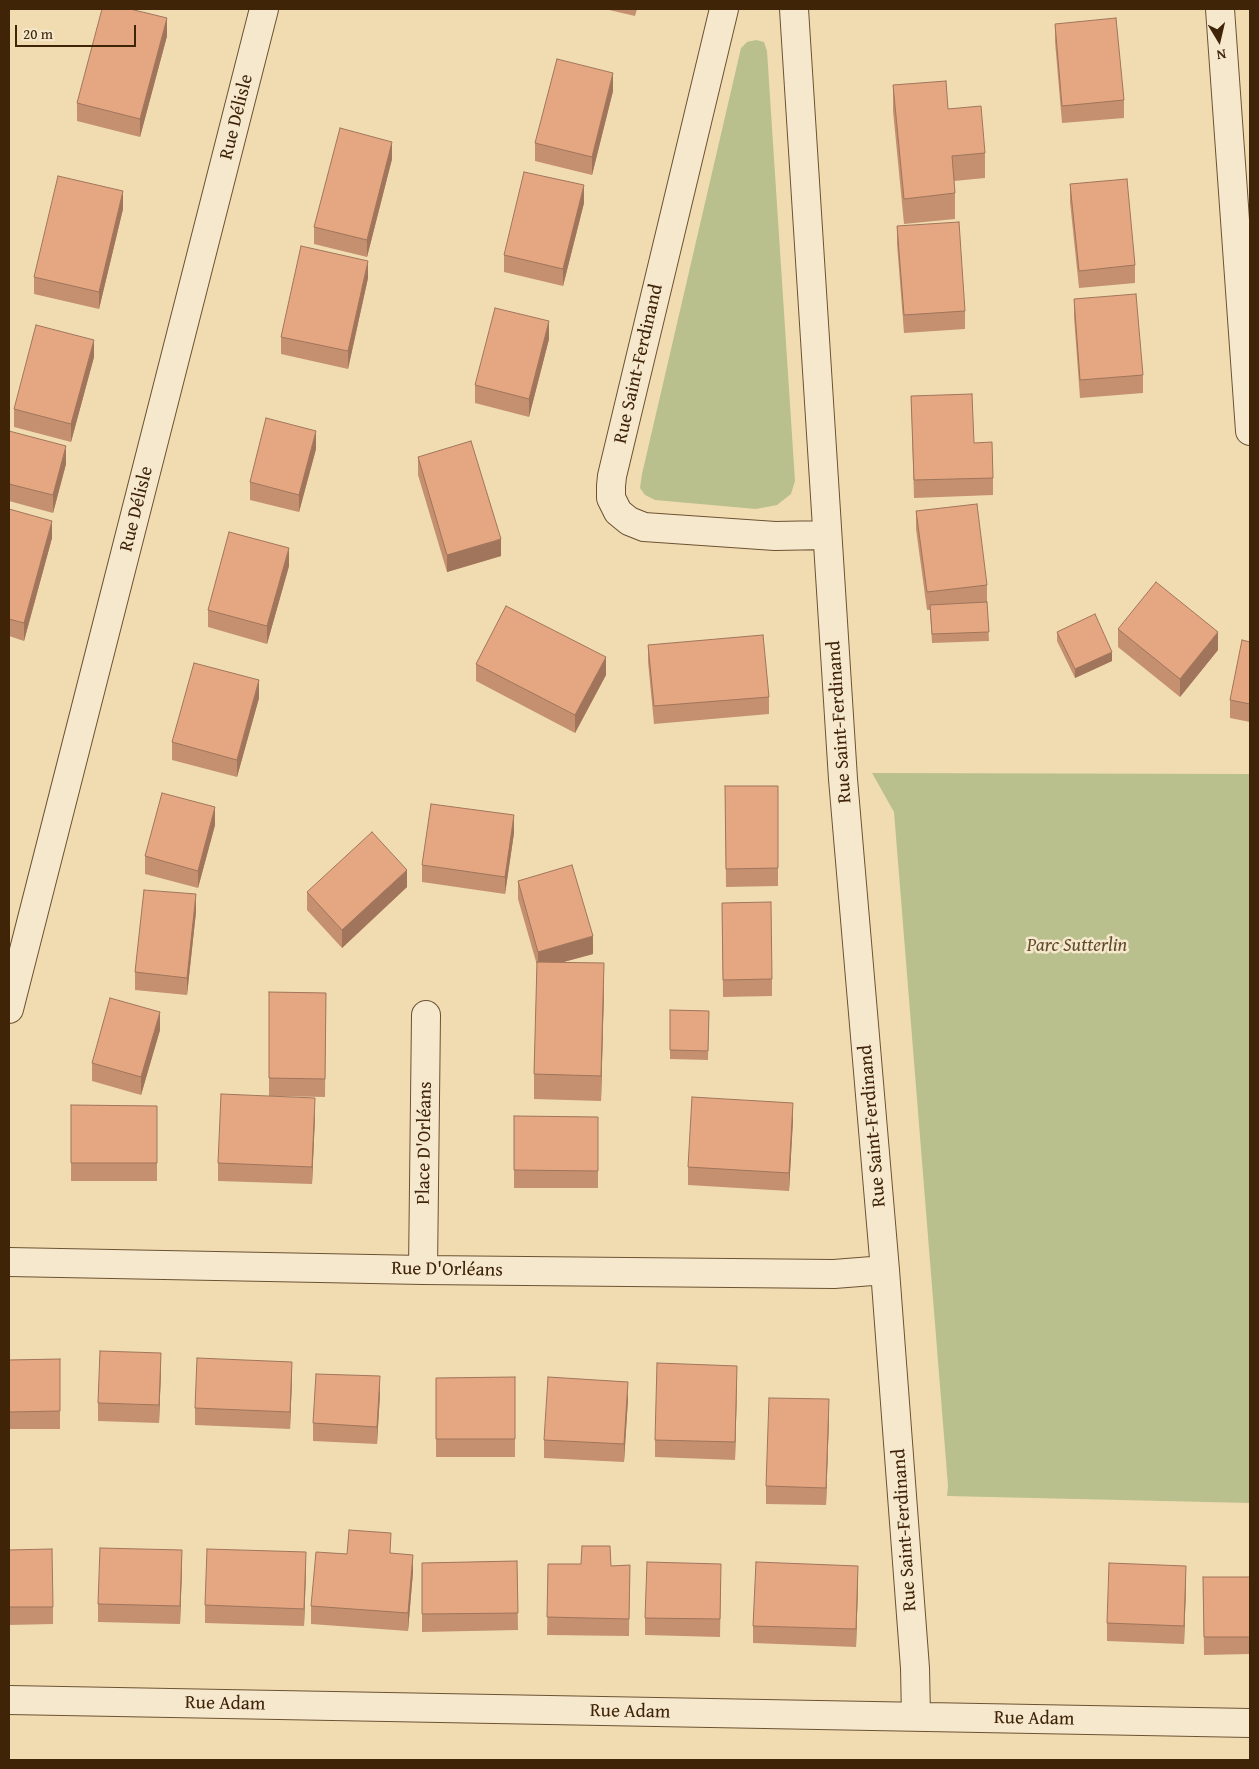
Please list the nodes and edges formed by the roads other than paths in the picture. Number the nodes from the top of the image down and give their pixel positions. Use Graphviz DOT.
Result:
graph roads {
  1 [pos="264,9"];
  2 [pos="724,9"];
  3 [pos="794,9"];
  4 [pos="1220,9"];
  5 [pos="1250,431"];
  6 [pos="826,535"];
  7 [pos="9,1009"];
  8 [pos="426,1015"];
  9 [pos="9,1262"];
  10 [pos="423,1270"];
  11 [pos="885,1270"];
  12 [pos="9,1700"];
  13 [pos="916,1717"];
  14 [pos="1250,1723"];
  1 -- 7 [label="street, Rue Délisle"];
  2 -- 6 [label="street, Rue Saint-Ferdinand"];
  3 -- 6 [label="street, Rue Saint-Ferdinand"];
  4 -- 5 [label="street"];
  6 -- 11 [label="street, Rue Saint-Ferdinand"];
  8 -- 10 [label="street, Place D'Orléans"];
  9 -- 10 [label="street, Rue D'Orléans"];
  10 -- 11 [label="street, Rue D'Orléans"];
  11 -- 13 [label="street, Rue Saint-Ferdinand"];
  12 -- 13 [label="street, Rue Adam"];
  13 -- 14 [label="street, Rue Adam"];
}
